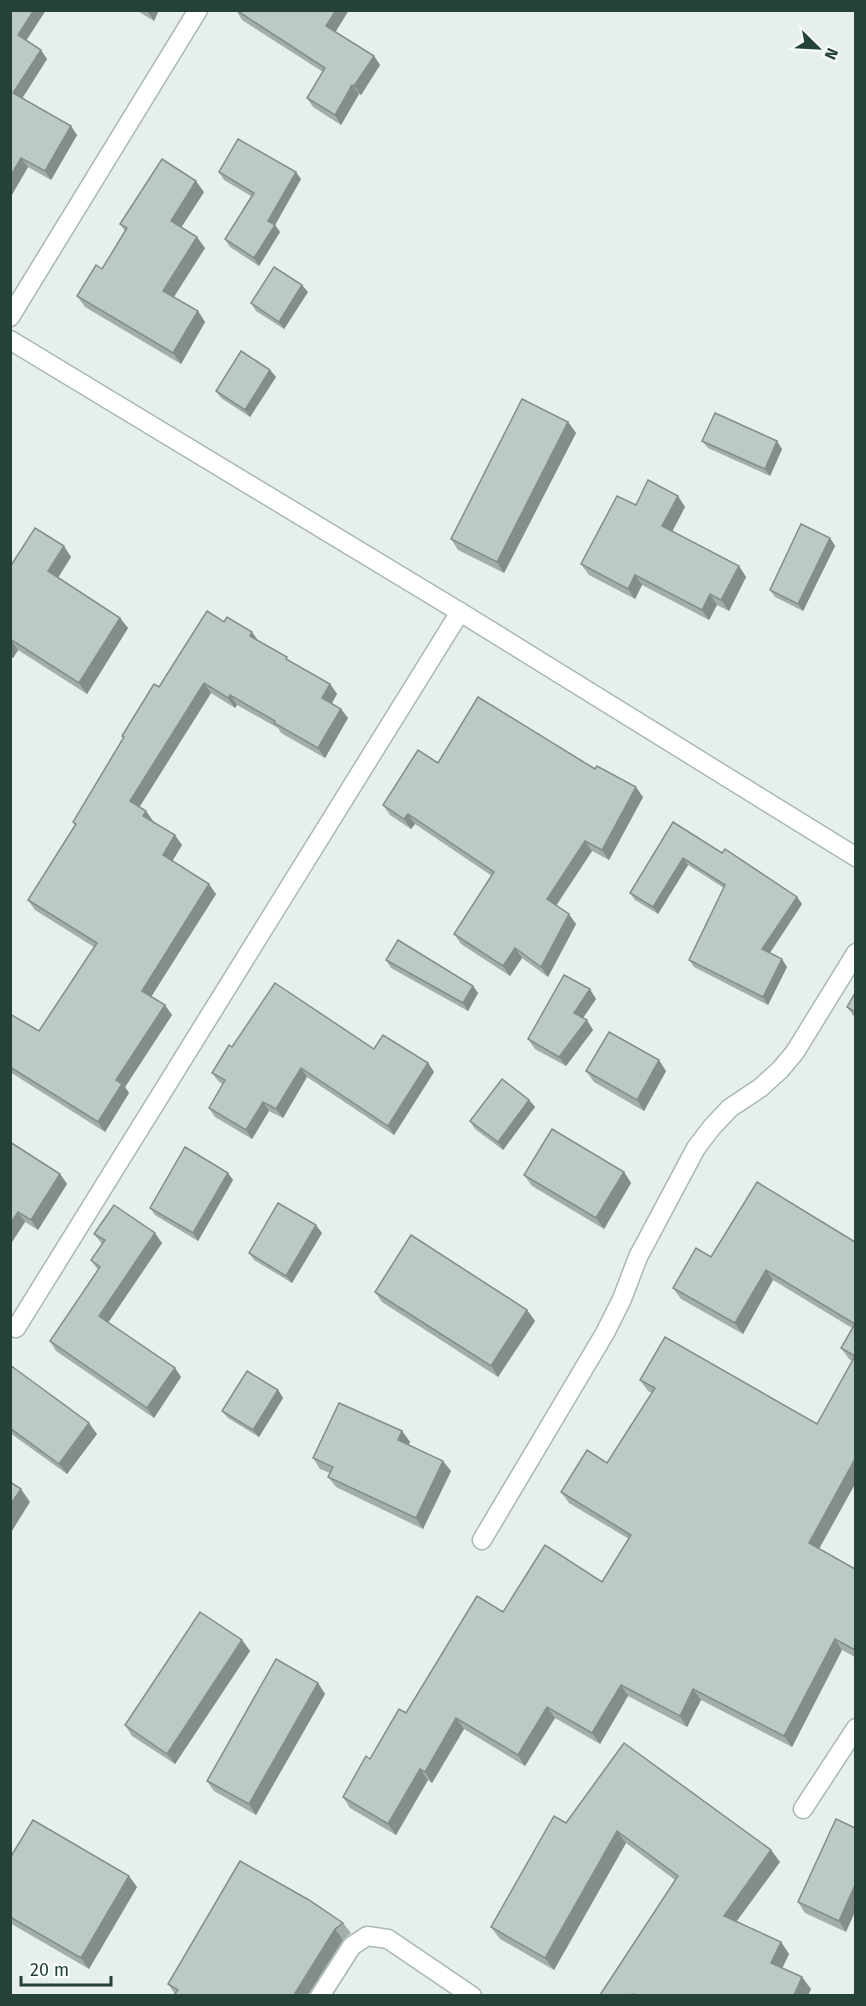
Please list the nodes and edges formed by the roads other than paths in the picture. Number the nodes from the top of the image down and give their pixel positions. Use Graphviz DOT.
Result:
graph roads {
  1 [pos="198,10"];
  2 [pos="10,317"];
  3 [pos="10,340"];
  4 [pos="459,612"];
  5 [pos="854,854"];
  6 [pos="855,953"];
  7 [pos="16,1328"];
  8 [pos="482,1540"];
  9 [pos="855,1728"];
  10 [pos="803,1809"];
  11 [pos="320,1995"];
  12 [pos="472,1995"];
  1 -- 2 [label="street"];
  3 -- 4 [label="street"];
  4 -- 5 [label="street"];
  4 -- 7 [label="street"];
  6 -- 8 [label="street"];
  9 -- 10 [label="street"];
  11 -- 12 [label="street"];
}
